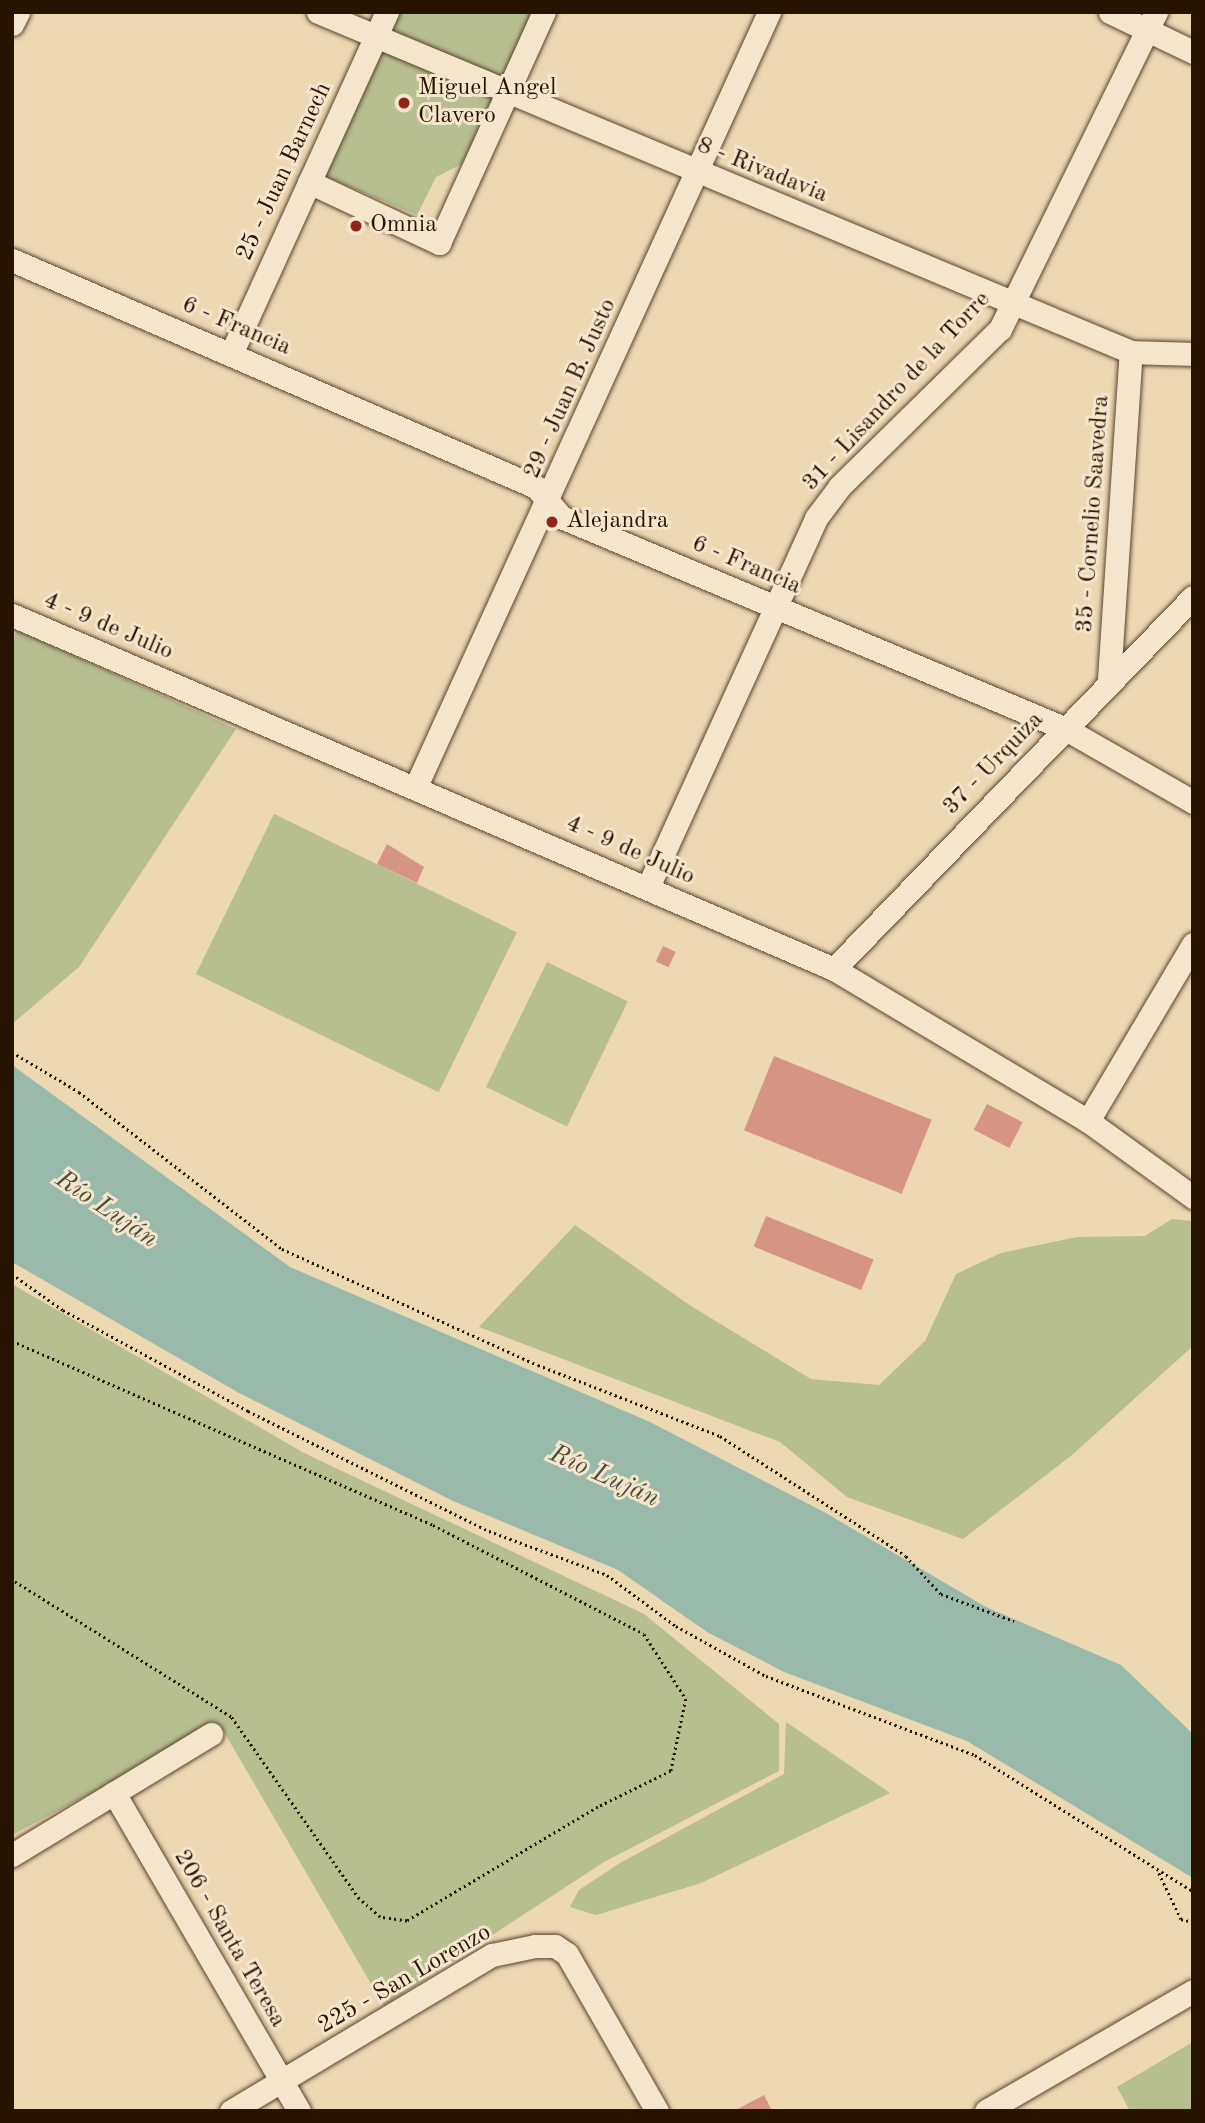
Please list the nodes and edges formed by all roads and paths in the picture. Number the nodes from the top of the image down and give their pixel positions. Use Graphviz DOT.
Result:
graph roads {
  1 [pos="18,12"];
  2 [pos="318,12"];
  3 [pos="387,12"];
  4 [pos="544,12"];
  5 [pos="769,12"];
  6 [pos="1110,12"];
  7 [pos="1152,21"];
  8 [pos="12,24"];
  9 [pos="376,36"];
  10 [pos="1193,52"];
  11 [pos="508,93"];
  12 [pos="697,173"];
  13 [pos="309,182"];
  14 [pos="12,260"];
  15 [pos="1017,303"];
  16 [pos="1131,352"];
  17 [pos="231,354"];
  18 [pos="1193,354"];
  19 [pos="550,501"];
  20 [pos="1193,597"];
  21 [pos="776,608"];
  22 [pos="12,615"];
  23 [pos="1109,679"];
  24 [pos="1064,728"];
  25 [pos="416,786"];
  26 [pos="1193,802"];
  27 [pos="648,887"];
  28 [pos="1193,944"];
  29 [pos="834,969"];
  30 [pos="12,1052"];
  31 [pos="1088,1121"];
  32 [pos="1193,1197"];
  33 [pos="12,1274"];
  34 [pos="12,1341"];
  35 [pos="12,1580"];
  36 [pos="1014,1620"];
  37 [pos="211,1734"];
  38 [pos="114,1793"];
  39 [pos="12,1855"];
  40 [pos="1157,1870"];
  41 [pos="1193,1891"];
  42 [pos="1193,1922"];
  43 [pos="1193,1991"];
  44 [pos="282,2081"];
  45 [pos="231,2111"];
  46 [pos="299,2111"];
  47 [pos="657,2111"];
  48 [pos="986,2111"];
  1 -- 8 [label="street"];
  2 -- 9 [label="street, 8 - Rivadavia"];
  3 -- 9 [label="street, 25 - Juan Barnech"];
  4 -- 11 [label="street"];
  5 -- 12 [label="street, 29 - Juan B. Justo"];
  6 -- 7 [label="street"];
  7 -- 10 [label="street"];
  7 -- 15 [label="street, 31 - Lisandro de la Torre"];
  9 -- 11 [label="street, 8 - Rivadavia"];
  9 -- 13 [label="street, 25 - Juan Barnech"];
  11 -- 12 [label="street, 8 - Rivadavia"];
  11 -- 13 [label="street"];
  12 -- 15 [label="street, 8 - Rivadavia"];
  12 -- 19 [label="street, 29 - Juan B. Justo"];
  13 -- 17 [label="street, 25 - Juan Barnech"];
  14 -- 17 [label="street, 6 - Francia"];
  15 -- 16 [label="street, 8 - Rivadavia"];
  15 -- 21 [label="street, 31 - Lisandro de la Torre"];
  16 -- 18 [label="street, 8 - Rivadavia"];
  16 -- 23 [label="street, 35 - Cornelio Saavedra"];
  17 -- 19 [label="street, 6 - Francia"];
  19 -- 21 [label="street, 6 - Francia"];
  19 -- 25 [label="street, 29 - Juan B. Justo"];
  20 -- 23 [label="street, 37 - Urquiza"];
  21 -- 24 [label="street, 6 - Francia"];
  21 -- 27 [label="street, 31 - Lisandro de la Torre"];
  22 -- 25 [label="street, 4 - 9 de Julio"];
  23 -- 24 [label="street, 37 - Urquiza"];
  24 -- 26 [label="street, 6 - Francia"];
  24 -- 29 [label="street, 37 - Urquiza"];
  25 -- 27 [label="street, 4 - 9 de Julio"];
  27 -- 29 [label="street, 4 - 9 de Julio"];
  28 -- 31 [label="street"];
  29 -- 31 [label="street, 4 - 9 de Julio"];
  30 -- 36 [label="path"];
  31 -- 32 [label="street, 4 - 9 de Julio"];
  33 -- 40 [label="path"];
  34 -- 35 [label="path"];
  37 -- 38 [label="street"];
  38 -- 39 [label="street"];
  38 -- 44 [label="street, 206 - Santa Teresa"];
  40 -- 41 [label="path"];
  40 -- 42 [label="path"];
  43 -- 48 [label="street"];
  44 -- 45 [label="street, 225 - San Lorenzo"];
  44 -- 46 [label="street, 206 - Santa Teresa"];
  44 -- 47 [label="street, 225 - San Lorenzo"];
}
